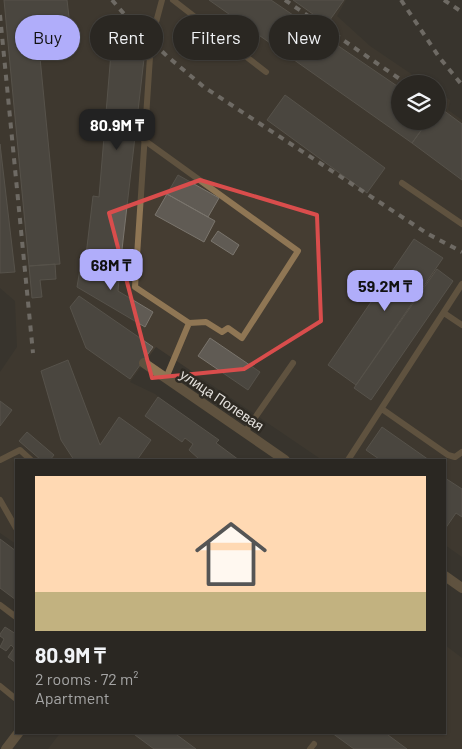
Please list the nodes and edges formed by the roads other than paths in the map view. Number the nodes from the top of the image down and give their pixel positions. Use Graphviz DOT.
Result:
graph roads {
  1 [pos="162,0"];
  2 [pos="173,0"];
  3 [pos="266,72"];
  4 [pos="144,140"];
  5 [pos="402,184"];
  6 [pos="462,224"];
  7 [pos="462,284"];
  8 [pos="444,313"];
  9 [pos="189,323"];
  10 [pos="462,325"];
  11 [pos="293,362"];
  12 [pos="144,363"];
  13 [pos="166,378"];
  14 [pos="382,409"];
  15 [pos="246,432"];
  16 [pos="462,452"];
  17 [pos="30,459"];
  18 [pos="284,459"];
  19 [pos="349,459"];
  20 [pos="0,460"];
  21 [pos="0,500"];
  22 [pos="15,526"];
  23 [pos="446,577"];
  24 [pos="462,588"];
  25 [pos="0,605"];
  26 [pos="15,616"];
  27 [pos="0,686"];
  28 [pos="15,698"];
  29 [pos="17,734"];
  30 [pos="6,749"];
  1 -- 4 [label="lane"];
  2 -- 3 [label="lane"];
  4 -- 9 [label="lane"];
  4 -- 9 [label="lane"];
  5 -- 6 [label="lane"];
  7 -- 8 [label="lane"];
  8 -- 10 [label="lane"];
  8 -- 14 [label="lane"];
  9 -- 13 [label="lane"];
  11 -- 15 [label="lane"];
  12 -- 13 [label="street, улица Полевая"];
  13 -- 15 [label="street, улица Полевая"];
  14 -- 16 [label="lane"];
  14 -- 19 [label="lane"];
  15 -- 18 [label="street, улица Полевая"];
  17 -- 20 [label="lane"];
  21 -- 22 [label="lane"];
  23 -- 24 [label="street"];
  25 -- 26 [label="lane"];
  27 -- 28 [label="lane"];
  29 -- 30 [label="street"];
}
